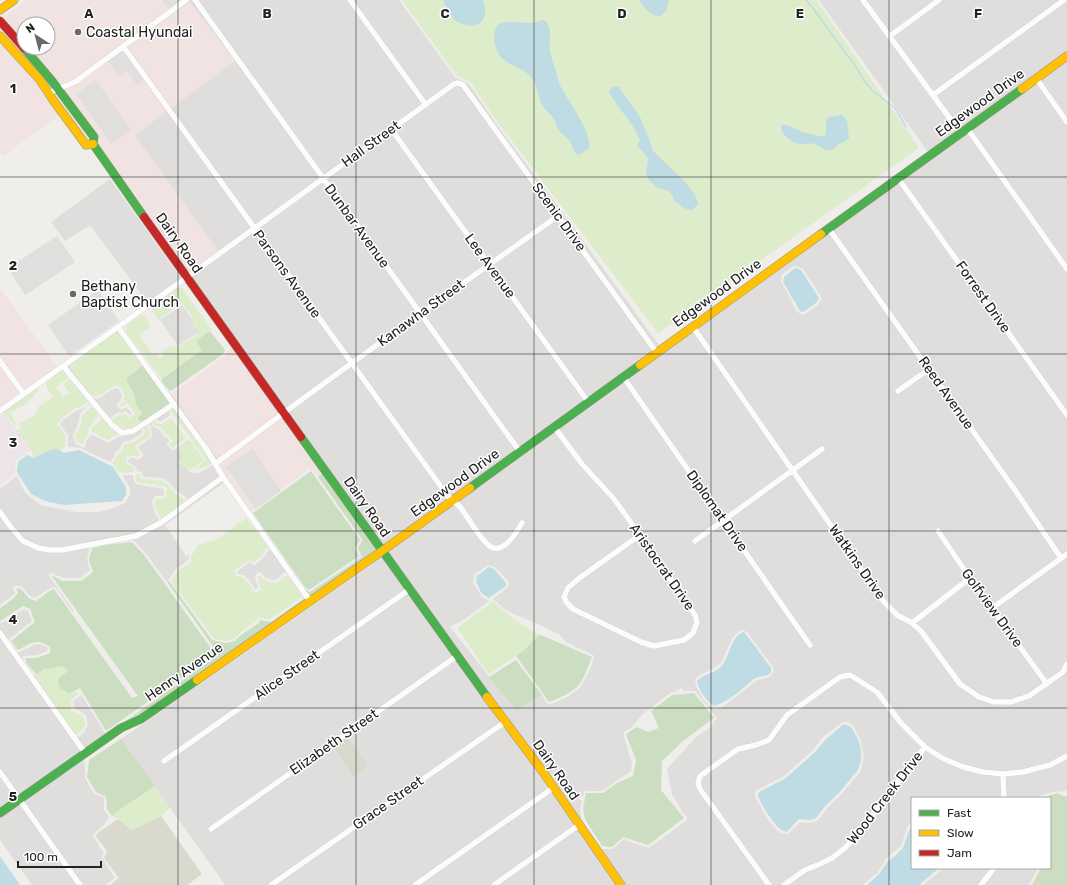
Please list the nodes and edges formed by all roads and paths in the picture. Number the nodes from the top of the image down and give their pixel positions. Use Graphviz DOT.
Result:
graph roads {
  1 [pos="14,0"];
  2 [pos="186,0"];
  3 [pos="195,0"];
  4 [pos="350,0"];
  5 [pos="863,0"];
  6 [pos="939,0"];
  7 [pos="1064,0"];
  8 [pos="0,10"];
  9 [pos="0,21"];
  10 [pos="0,36"];
  11 [pos="890,36"];
  12 [pos="16,39"];
  13 [pos="123,46"];
  14 [pos="32,56"];
  15 [pos="1067,56"];
  16 [pos="1036,78"];
  17 [pos="458,83"];
  18 [pos="58,89"];
  19 [pos="48,92"];
  20 [pos="933,95"];
  21 [pos="426,104"];
  22 [pos="951,120"];
  23 [pos="1067,122"];
  24 [pos="967,128"];
  25 [pos="391,129"];
  26 [pos="93,144"];
  27 [pos="323,178"];
  28 [pos="898,178"];
  29 [pos="558,216"];
  30 [pos="254,228"];
  31 [pos="829,229"];
  32 [pos="489,265"];
  33 [pos="1067,269"];
  34 [pos="187,277"];
  35 [pos="420,314"];
  36 [pos="118,327"];
  37 [pos="693,327"];
  38 [pos="657,353"];
  39 [pos="0,361"];
  40 [pos="352,363"];
  41 [pos="63,366"];
  42 [pos="929,369"];
  43 [pos="624,378"];
  44 [pos="898,391"];
  45 [pos="24,394"];
  46 [pos="589,403"];
  47 [pos="174,404"];
  48 [pos="0,411"];
  49 [pos="284,412"];
  50 [pos="1067,415"];
  51 [pos="555,428"];
  52 [pos="822,449"];
  53 [pos="520,452"];
  54 [pos="215,464"];
  55 [pos="792,470"];
  56 [pos="223,477"];
  57 [pos="452,501"];
  58 [pos="0,512"];
  59 [pos="724,520"];
  60 [pos="522,523"];
  61 [pos="938,531"];
  62 [pos="640,535"];
  63 [pos="695,541"];
  64 [pos="382,551"];
  65 [pos="1067,554"];
  66 [pos="1061,558"];
  67 [pos="970,578"];
  68 [pos="410,589"];
  69 [pos="310,601"];
  70 [pos="992,608"];
  71 [pos="912,623"];
  72 [pos="0,633"];
  73 [pos="810,645"];
  74 [pos="457,656"];
  75 [pos="1067,664"];
  76 [pos="1047,684"];
  77 [pos="505,722"];
  78 [pos="925,747"];
  79 [pos="85,754"];
  80 [pos="1067,756"];
  81 [pos="164,761"];
  82 [pos="0,772"];
  83 [pos="1003,774"];
  84 [pos="553,788"];
  85 [pos="1004,797"];
  86 [pos="19,799"];
  87 [pos="0,812"];
  88 [pos="579,825"];
  89 [pos="211,828"];
  90 [pos="993,869"];
  91 [pos="80,885"];
  92 [pos="271,885"];
  93 [pos="415,885"];
  94 [pos="494,885"];
  95 [pos="621,885"];
  96 [pos="768,885"];
  97 [pos="784,885"];
  98 [pos="981,885"];
  1 -- 8 [label="street"];
  2 -- 13 [label="street"];
  3 -- 27 [label="street, Dunbar Avenue"];
  4 -- 21 [label="street"];
  5 -- 11 [label="street"];
  6 -- 11 [label="street"];
  7 -- 20 [label="street"];
  9 -- 12 [label="street, Dairy Road"];
  10 -- 19 [label="street, Dairy Road"];
  11 -- 20 [label="street"];
  13 -- 18 [label="street"];
  13 -- 30 [label="street, Parsons Avenue"];
  14 -- 18 [label="street, Dairy Road"];
  15 -- 16 [label="street, Edgewood Drive"];
  16 -- 23 [label="street"];
  16 -- 24 [label="street, Edgewood Drive"];
  17 -- 21 [label="street, Hall Street"];
  17 -- 29 [label="street, Scenic Drive"];
  18 -- 19 [label="street"];
  18 -- 26 [label="street, Dairy Road"];
  19 -- 26 [label="street, Dairy Road"];
  20 -- 22 [label="street"];
  21 -- 25 [label="street, Hall Street"];
  24 -- 28 [label="street, Edgewood Drive"];
  24 -- 33 [label="street"];
  25 -- 27 [label="street, Hall Street"];
  25 -- 32 [label="street, Lee Avenue"];
  26 -- 34 [label="street, Dairy Road"];
  27 -- 30 [label="street, Hall Street"];
  27 -- 35 [label="street, Dunbar Avenue"];
  28 -- 31 [label="street, Edgewood Drive"];
  28 -- 50 [label="street, Forrest Drive"];
  29 -- 32 [label="street, Kanawha Street"];
  29 -- 38 [label="street, Scenic Drive"];
  30 -- 34 [label="street, Hall Street"];
  30 -- 40 [label="street, Parsons Avenue"];
  31 -- 37 [label="street, Edgewood Drive"];
  31 -- 42 [label="street, Reed Avenue"];
  32 -- 35 [label="street, Kanawha Street"];
  32 -- 46 [label="street, Lee Avenue"];
  34 -- 36 [label="street, Hall Street"];
  34 -- 49 [label="street, Dairy Road"];
  35 -- 40 [label="street, Kanawha Street"];
  35 -- 53 [label="street, Dunbar Avenue"];
  36 -- 41 [label="street, Hall Street"];
  36 -- 47 [label="street"];
  37 -- 38 [label="street, Edgewood Drive"];
  37 -- 55 [label="street, Watkins Drive"];
  38 -- 43 [label="street, Edgewood Drive"];
  39 -- 45 [label="street"];
  40 -- 49 [label="street, Kanawha Street"];
  40 -- 57 [label="street, Parsons Avenue"];
  41 -- 45 [label="street, Hall Street"];
  41 -- 47 [label="street"];
  42 -- 44 [label="street"];
  42 -- 66 [label="street, Reed Avenue"];
  43 -- 46 [label="street, Edgewood Drive"];
  43 -- 59 [label="street, Diplomat Drive"];
  45 -- 48 [label="street, Hall Street"];
  46 -- 51 [label="street, Edgewood Drive"];
  47 -- 54 [label="street"];
  49 -- 54 [label="street, Kanawha Street"];
  49 -- 64 [label="street, Dairy Road"];
  51 -- 53 [label="street, Edgewood Drive"];
  51 -- 62 [label="street, Aristocrat Drive"];
  52 -- 55 [label="street"];
  53 -- 57 [label="street, Edgewood Drive"];
  54 -- 56 [label="street"];
  55 -- 59 [label="street"];
  55 -- 71 [label="street, Watkins Drive"];
  56 -- 58 [label="street"];
  56 -- 69 [label="street"];
  57 -- 60 [label="street, Parsons Avenue"];
  57 -- 64 [label="street, Edgewood Drive"];
  59 -- 63 [label="street"];
  59 -- 73 [label="street, Diplomat Drive"];
  61 -- 67 [label="street, Golfview Drive"];
  62 -- 62 [label="street, Aristocrat Drive"];
  64 -- 68 [label="street, Dairy Road"];
  64 -- 69 [label="street, Henry Avenue"];
  65 -- 66 [label="street"];
  66 -- 70 [label="street"];
  67 -- 70 [label="street, Golfview Drive"];
  67 -- 71 [label="street"];
  68 -- 74 [label="street, Dairy Road"];
  68 -- 81 [label="street, Alice Street"];
  69 -- 79 [label="street, Henry Avenue"];
  70 -- 76 [label="street, Golfview Drive"];
  71 -- 76 [label="street, Watkins Drive"];
  72 -- 79 [label="street"];
  74 -- 77 [label="street, Dairy Road"];
  74 -- 89 [label="street, Elizabeth Street"];
  75 -- 76 [label="street, Watkins Drive"];
  77 -- 84 [label="street, Dairy Road"];
  77 -- 92 [label="street, Grace Street"];
  78 -- 83 [label="street"];
  78 -- 96 [label="street"];
  78 -- 97 [label="street, Wood Creek Drive"];
  79 -- 86 [label="street, Henry Avenue"];
  80 -- 83 [label="street"];
  82 -- 86 [label="street"];
  83 -- 85 [label="street"];
  84 -- 88 [label="street, Dairy Road"];
  84 -- 93 [label="street"];
  86 -- 87 [label="street, Henry Avenue"];
  86 -- 91 [label="street"];
  88 -- 94 [label="street"];
  88 -- 95 [label="street, Dairy Road"];
  90 -- 98 [label="street"];
}
